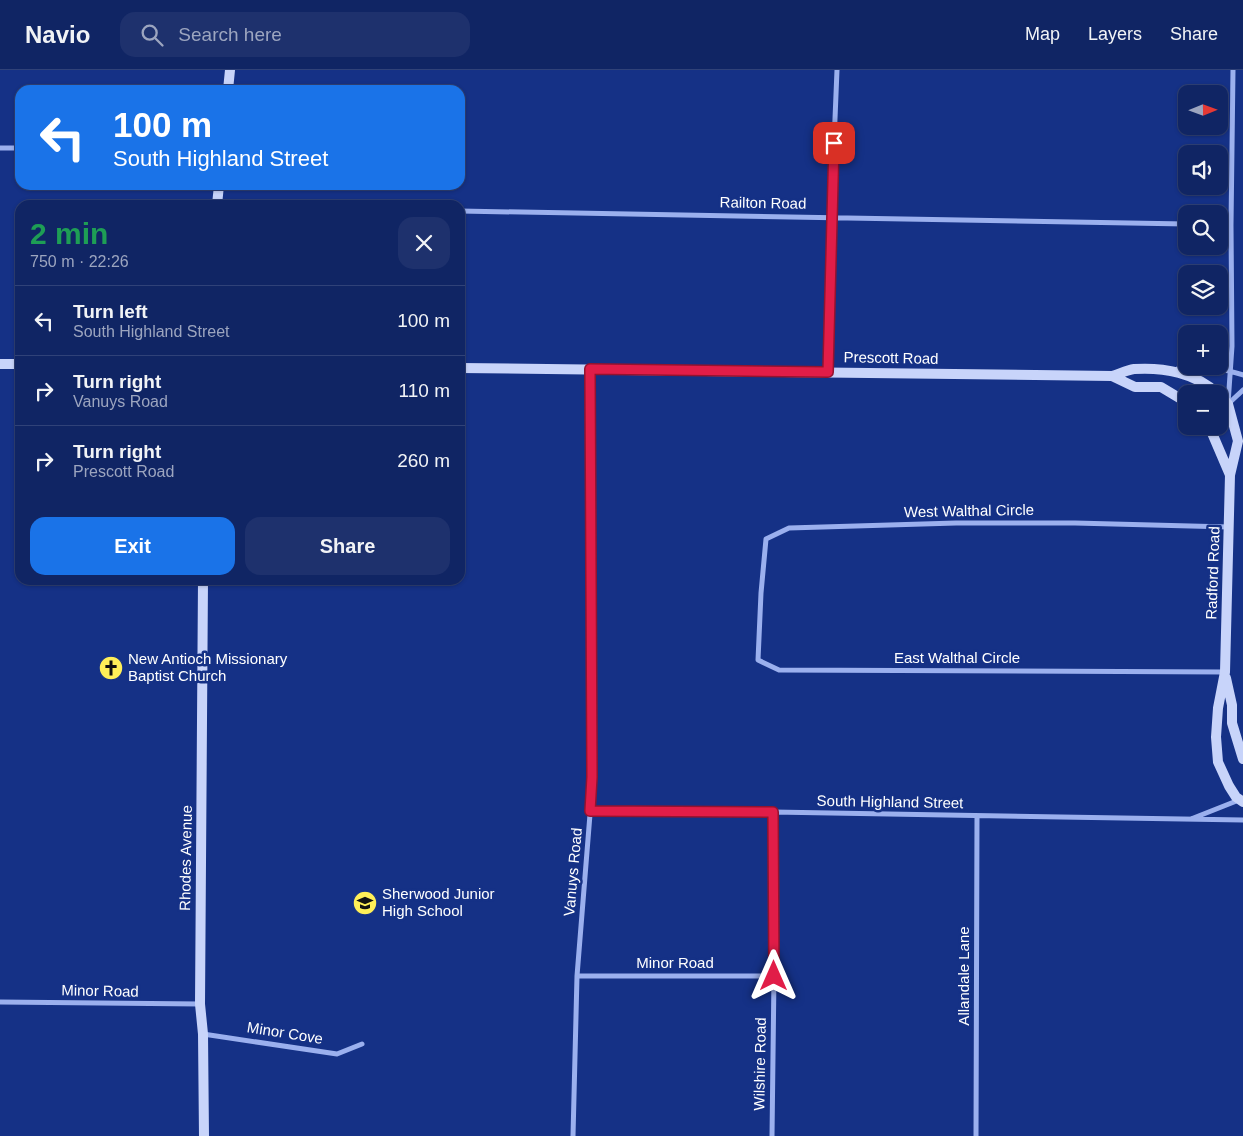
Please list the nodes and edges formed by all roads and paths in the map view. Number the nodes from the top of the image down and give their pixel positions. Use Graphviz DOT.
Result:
graph roads {
  1 [pos="230,70"];
  2 [pos="837,70"];
  3 [pos="1233,70"];
  4 [pos="228,85"];
  5 [pos="0,148"];
  6 [pos="15,148"];
  7 [pos="465,211"];
  8 [pos="831,216"];
  9 [pos="1178,224"];
  10 [pos="1231,225"];
  11 [pos="0,364"];
  12 [pos="15,364"];
  13 [pos="465,368"];
  14 [pos="590,369"];
  15 [pos="1168,370"];
  16 [pos="1231,371"];
  17 [pos="828,372"];
  18 [pos="1243,375"];
  19 [pos="1112,376"];
  20 [pos="1208,385"];
  21 [pos="1228,386"];
  22 [pos="1243,390"];
  23 [pos="1178,397"];
  24 [pos="1228,402"];
  25 [pos="1228,415"];
  26 [pos="1213,435"];
  27 [pos="1230,475"];
  28 [pos="1229,528"];
  29 [pos="203,585"];
  30 [pos="761,593"];
  31 [pos="1225,672"];
  32 [pos="1243,758"];
  33 [pos="1242,800"];
  34 [pos="590,811"];
  35 [pos="773,812"];
  36 [pos="977,816"];
  37 [pos="1188,820"];
  38 [pos="1243,820"];
  39 [pos="577,976"];
  40 [pos="774,976"];
  41 [pos="0,1002"];
  42 [pos="200,1004"];
  43 [pos="203,1034"];
  44 [pos="362,1044"];
  45 [pos="204,1136"];
  46 [pos="573,1136"];
  47 [pos="772,1136"];
  48 [pos="976,1136"];
  1 -- 4 [label="main road"];
  2 -- 8 [label="street"];
  3 -- 10 [label="street, Radford Road"];
  5 -- 6 [label="street"];
  7 -- 8 [label="street, Railton Road"];
  8 -- 9 [label="street, Railton Road"];
  8 -- 17 [label="street"];
  10 -- 16 [label="street, Radford Road"];
  11 -- 12 [label="main road"];
  13 -- 14 [label="main road, Prescott Road"];
  14 -- 17 [label="main road, Prescott Road"];
  14 -- 34 [label="street, Vanuys Road"];
  15 -- 16 [label="street, Prescott Road"];
  15 -- 19 [label="main road, Prescott Road"];
  15 -- 20 [label="main road, Prescott Road"];
  16 -- 18 [label="street, Prescott Road"];
  16 -- 21 [label="street, Radford Road"];
  17 -- 19 [label="main road, Prescott Road"];
  19 -- 23 [label="main road, Prescott Road"];
  22 -- 24 [label="street"];
  25 -- 27 [label="main road, Radford Road"];
  26 -- 27 [label="main road, Radford Road"];
  27 -- 28 [label="main road, Radford Road"];
  28 -- 30 [label="street, West Walthal Circle"];
  28 -- 31 [label="main road, Radford Road"];
  29 -- 42 [label="main road, Rhodes Avenue"];
  30 -- 31 [label="street, East Walthal Circle"];
  31 -- 32 [label="main road, Radford Road"];
  31 -- 33 [label="main road, Radford Road"];
  33 -- 37 [label="street, South Highland Street"];
  34 -- 35 [label="street, South Highland Street"];
  34 -- 39 [label="street, Vanuys Road"];
  35 -- 36 [label="street, South Highland Street"];
  35 -- 40 [label="street, Wilshire Road"];
  36 -- 37 [label="street, South Highland Street"];
  36 -- 48 [label="street, Allandale Lane"];
  37 -- 38 [label="street, South Highland Street"];
  39 -- 40 [label="street, Minor Road"];
  39 -- 46 [label="street, Vanuys Road"];
  40 -- 47 [label="street, Wilshire Road"];
  41 -- 42 [label="street, Minor Road"];
  42 -- 43 [label="main road, Rhodes Avenue"];
  43 -- 44 [label="street, Minor Cove"];
  43 -- 45 [label="main road, Rhodes Avenue"];
}
